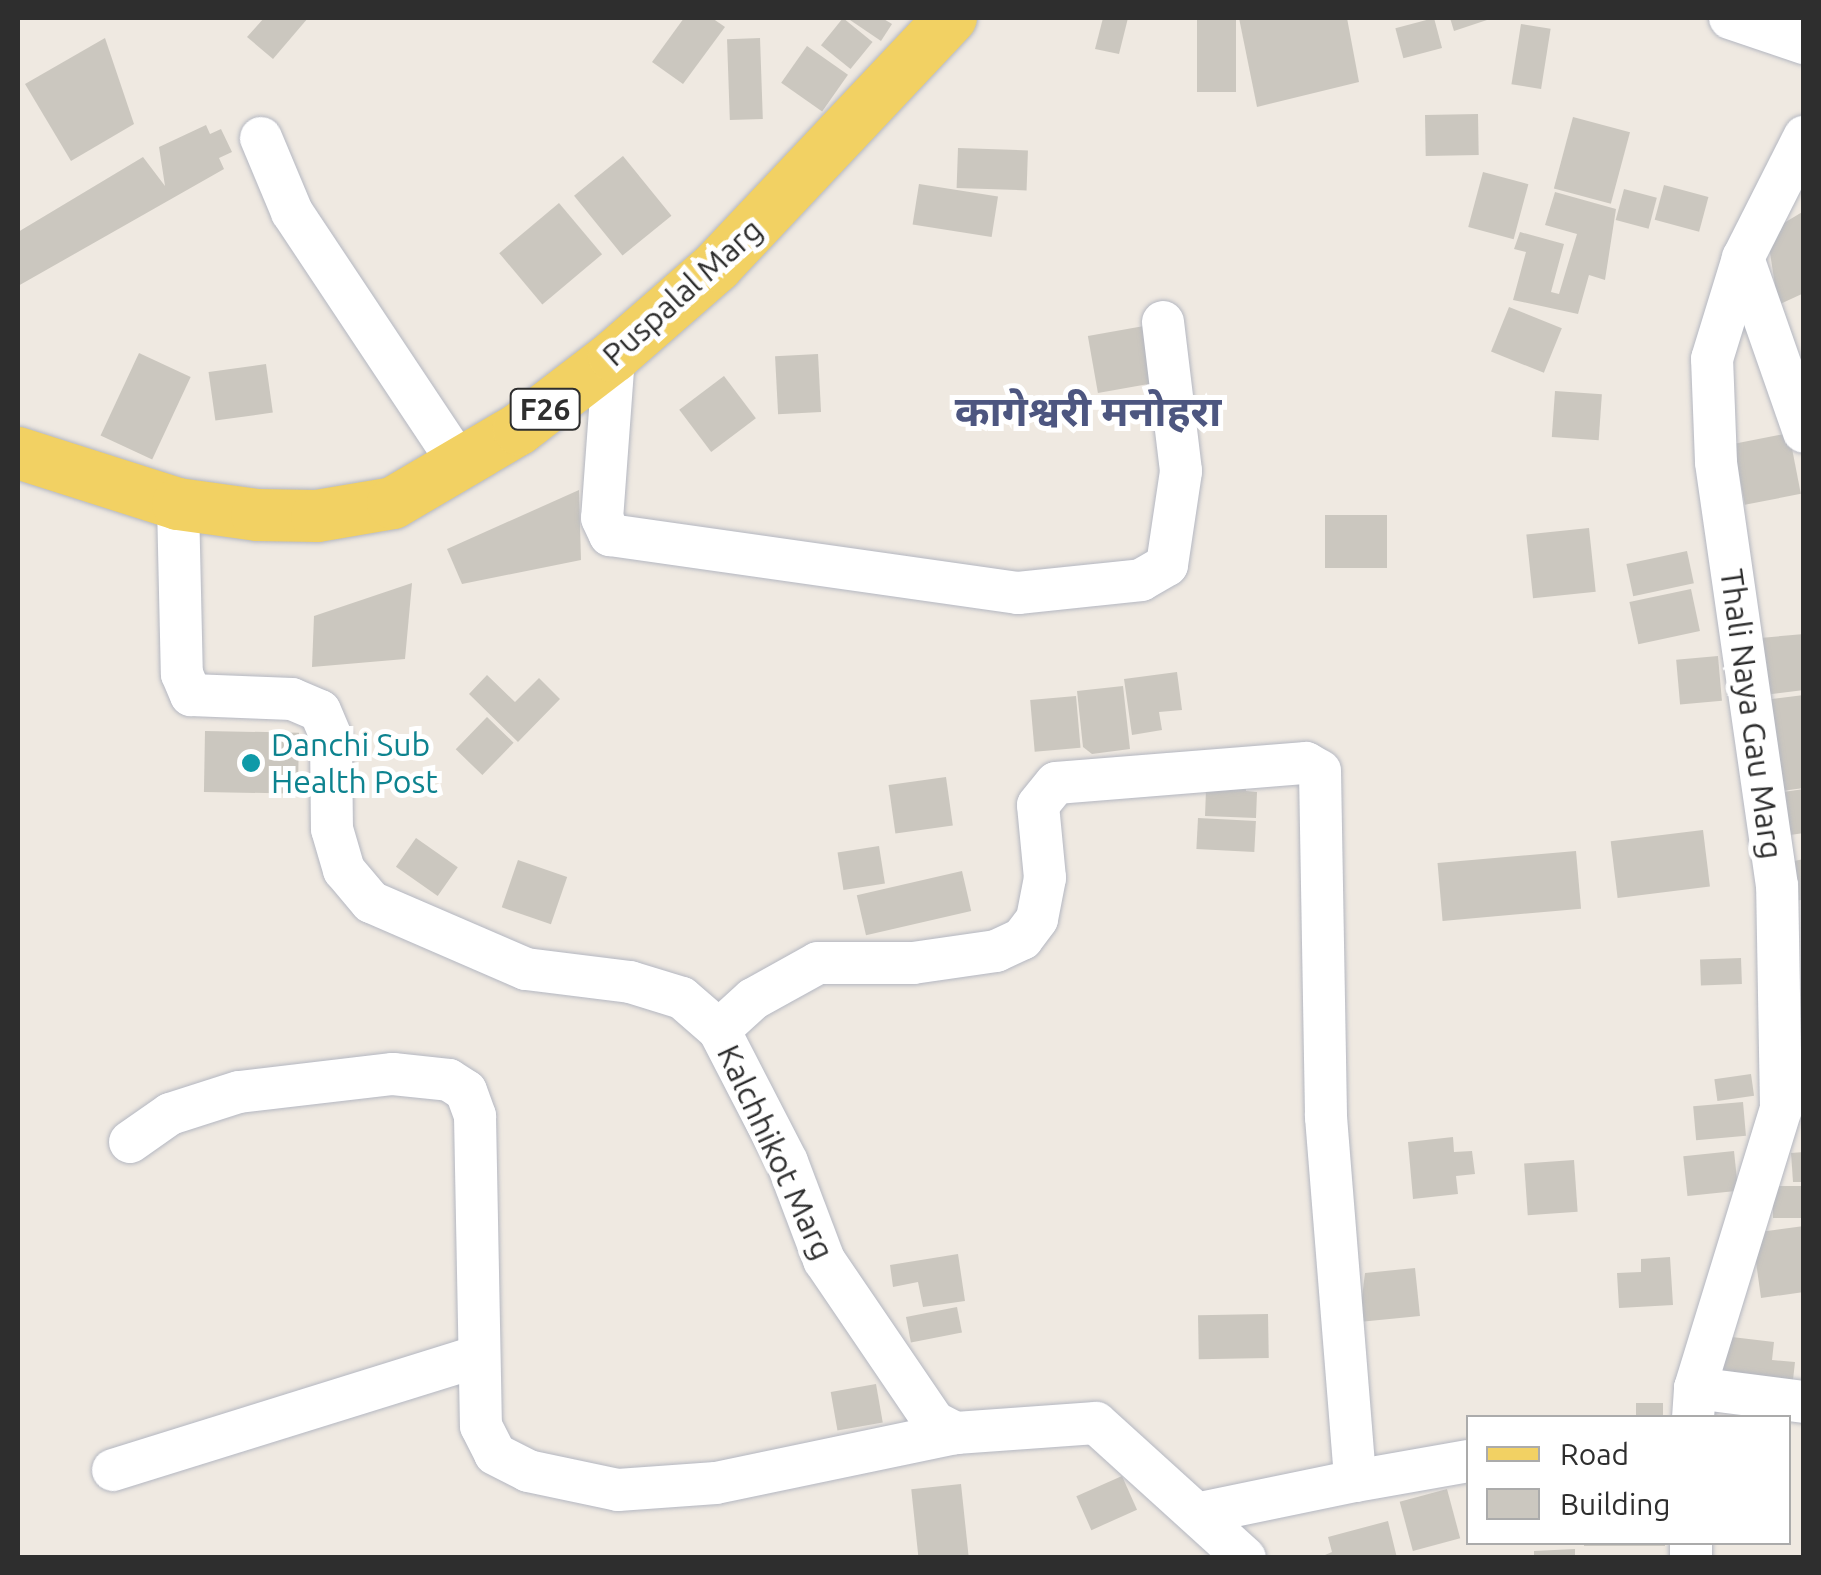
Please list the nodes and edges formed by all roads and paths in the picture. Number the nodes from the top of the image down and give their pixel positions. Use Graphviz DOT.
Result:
graph roads {
  1 [pos="951,18"];
  2 [pos="1730,18"];
  3 [pos="1804,44"];
  4 [pos="1804,137"];
  5 [pos="260,138"];
  6 [pos="1743,258"];
  7 [pos="1163,322"];
  8 [pos="614,356"];
  9 [pos="1804,432"];
  10 [pos="18,453"];
  11 [pos="461,466"];
  12 [pos="178,504"];
  13 [pos="720,1030"];
  14 [pos="130,1142"];
  15 [pos="479,1356"];
  16 [pos="1804,1402"];
  17 [pos="1694,1403"];
  18 [pos="956,1433"];
  19 [pos="1466,1461"];
  20 [pos="113,1470"];
  21 [pos="1355,1480"];
  22 [pos="1200,1513"];
  23 [pos="1246,1558"];
  1 -- 8 [label="main road, Puspalal Marg / F26"];
  2 -- 3 [label="street"];
  4 -- 6 [label="street, Thali Naya Gau Marg"];
  5 -- 11 [label="street"];
  6 -- 9 [label="street"];
  6 -- 17 [label="street, Thali Naya Gau Marg"];
  7 -- 8 [label="street"];
  8 -- 11 [label="main road, Puspalal Marg / F26"];
  10 -- 12 [label="main road, Puspalal Marg / F26"];
  11 -- 12 [label="main road, Puspalal Marg / F26"];
  12 -- 13 [label="street, Kalchhikot Marg"];
  13 -- 18 [label="street, Kalchhikot Marg"];
  13 -- 21 [label="street"];
  14 -- 15 [label="street"];
  15 -- 18 [label="street"];
  15 -- 20 [label="street"];
  16 -- 17 [label="street"];
  18 -- 22 [label="street"];
  19 -- 21 [label="street"];
  21 -- 22 [label="street"];
  22 -- 23 [label="street"];
}
